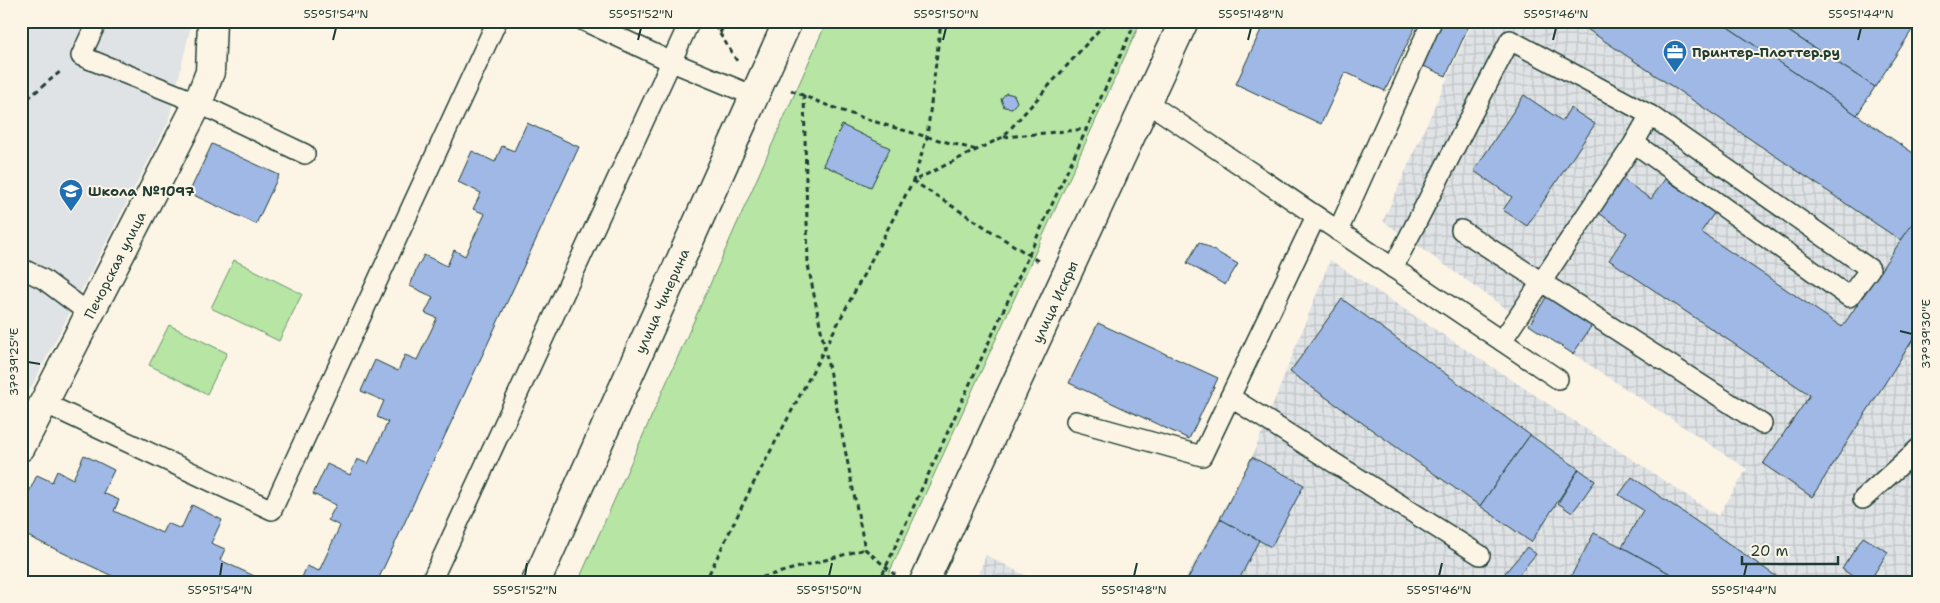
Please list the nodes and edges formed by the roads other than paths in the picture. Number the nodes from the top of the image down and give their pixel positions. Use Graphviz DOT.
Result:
graph roads {
  1 [pos="97,21"];
  2 [pos="212,21"];
  3 [pos="497,21"];
  4 [pos="584,21"];
  5 [pos="690,21"];
  6 [pos="788,21"];
  7 [pos="1184,21"];
  8 [pos="1432,21"];
  9 [pos="672,62"];
  10 [pos="754,96"];
  11 [pos="1147,102"];
  12 [pos="198,103"];
  13 [pos="1650,115"];
  14 [pos="1634,143"];
  15 [pos="305,154"];
  16 [pos="1316,216"];
  17 [pos="1461,230"];
  18 [pos="1338,231"];
  19 [pos="21,268"];
  20 [pos="1393,268"];
  21 [pos="1541,282"];
  22 [pos="90,314"];
  23 [pos="1502,341"];
  24 [pos="1558,379"];
  25 [pos="1230,397"];
  26 [pos="44,403"];
  27 [pos="1076,421"];
  28 [pos="1762,424"];
  29 [pos="21,447"];
  30 [pos="1919,448"];
  31 [pos="1863,499"];
  32 [pos="1480,555"];
  33 [pos="543,578"];
  34 [pos="431,582"];
  35 [pos="924,582"];
  1 -- 12 [label="lane"];
  2 -- 12 [label="street, Печорская улица"];
  3 -- 26 [label="lane"];
  4 -- 9 [label="lane"];
  5 -- 9 [label="lane"];
  6 -- 10 [label="street, улица Чичерина"];
  7 -- 11 [label="street, улица Искры"];
  8 -- 18 [label="lane"];
  9 -- 10 [label="lane"];
  9 -- 34 [label="lane"];
  10 -- 33 [label="street, улица Чичерина"];
  11 -- 16 [label="lane"];
  11 -- 35 [label="street, улица Искры"];
  12 -- 15 [label="lane"];
  12 -- 22 [label="street, Печорская улица"];
  13 -- 14 [label="lane"];
  13 -- 14 [label="lane"];
  13 -- 20 [label="lane"];
  14 -- 21 [label="lane"];
  16 -- 18 [label="lane"];
  16 -- 25 [label="lane"];
  17 -- 21 [label="lane"];
  18 -- 20 [label="lane"];
  19 -- 22 [label="lane"];
  20 -- 23 [label="lane"];
  21 -- 23 [label="lane"];
  21 -- 28 [label="lane"];
  22 -- 26 [label="street, Печорская улица"];
  23 -- 24 [label="lane"];
  25 -- 27 [label="lane"];
  25 -- 32 [label="lane"];
  26 -- 29 [label="street, Печорская улица"];
  30 -- 31 [label="lane"];
}
